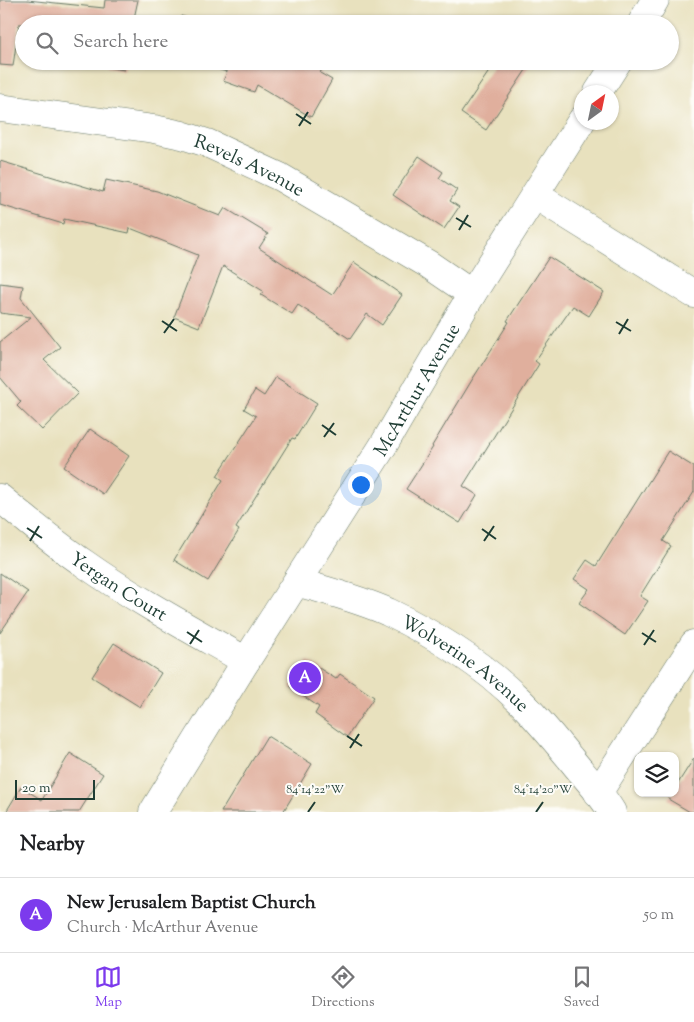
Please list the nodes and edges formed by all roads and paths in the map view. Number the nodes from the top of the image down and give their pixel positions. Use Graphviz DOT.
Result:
graph roads {
  1 [pos="655,0"];
  2 [pos="646,15"];
  3 [pos="612,70"];
  4 [pos="603,85"];
  5 [pos="0,108"];
  6 [pos="576,130"];
  7 [pos="535,195"];
  8 [pos="472,294"];
  9 [pos="694,294"];
  10 [pos="0,498"];
  11 [pos="297,582"];
  12 [pos="694,644"];
  13 [pos="246,661"];
  14 [pos="605,802"];
  15 [pos="153,812"];
  1 -- 2 [label="street"];
  3 -- 4 [label="street"];
  5 -- 8 [label="street, Revels Avenue"];
  6 -- 7 [label="street, McArthur Avenue"];
  7 -- 8 [label="street, McArthur Avenue"];
  7 -- 9 [label="street"];
  8 -- 11 [label="street, McArthur Avenue"];
  10 -- 13 [label="street, Yergan Court"];
  11 -- 13 [label="street, McArthur Avenue"];
  11 -- 14 [label="street, Wolverine Avenue"];
  12 -- 14 [label="street"];
  13 -- 15 [label="street, McArthur Avenue"];
}
